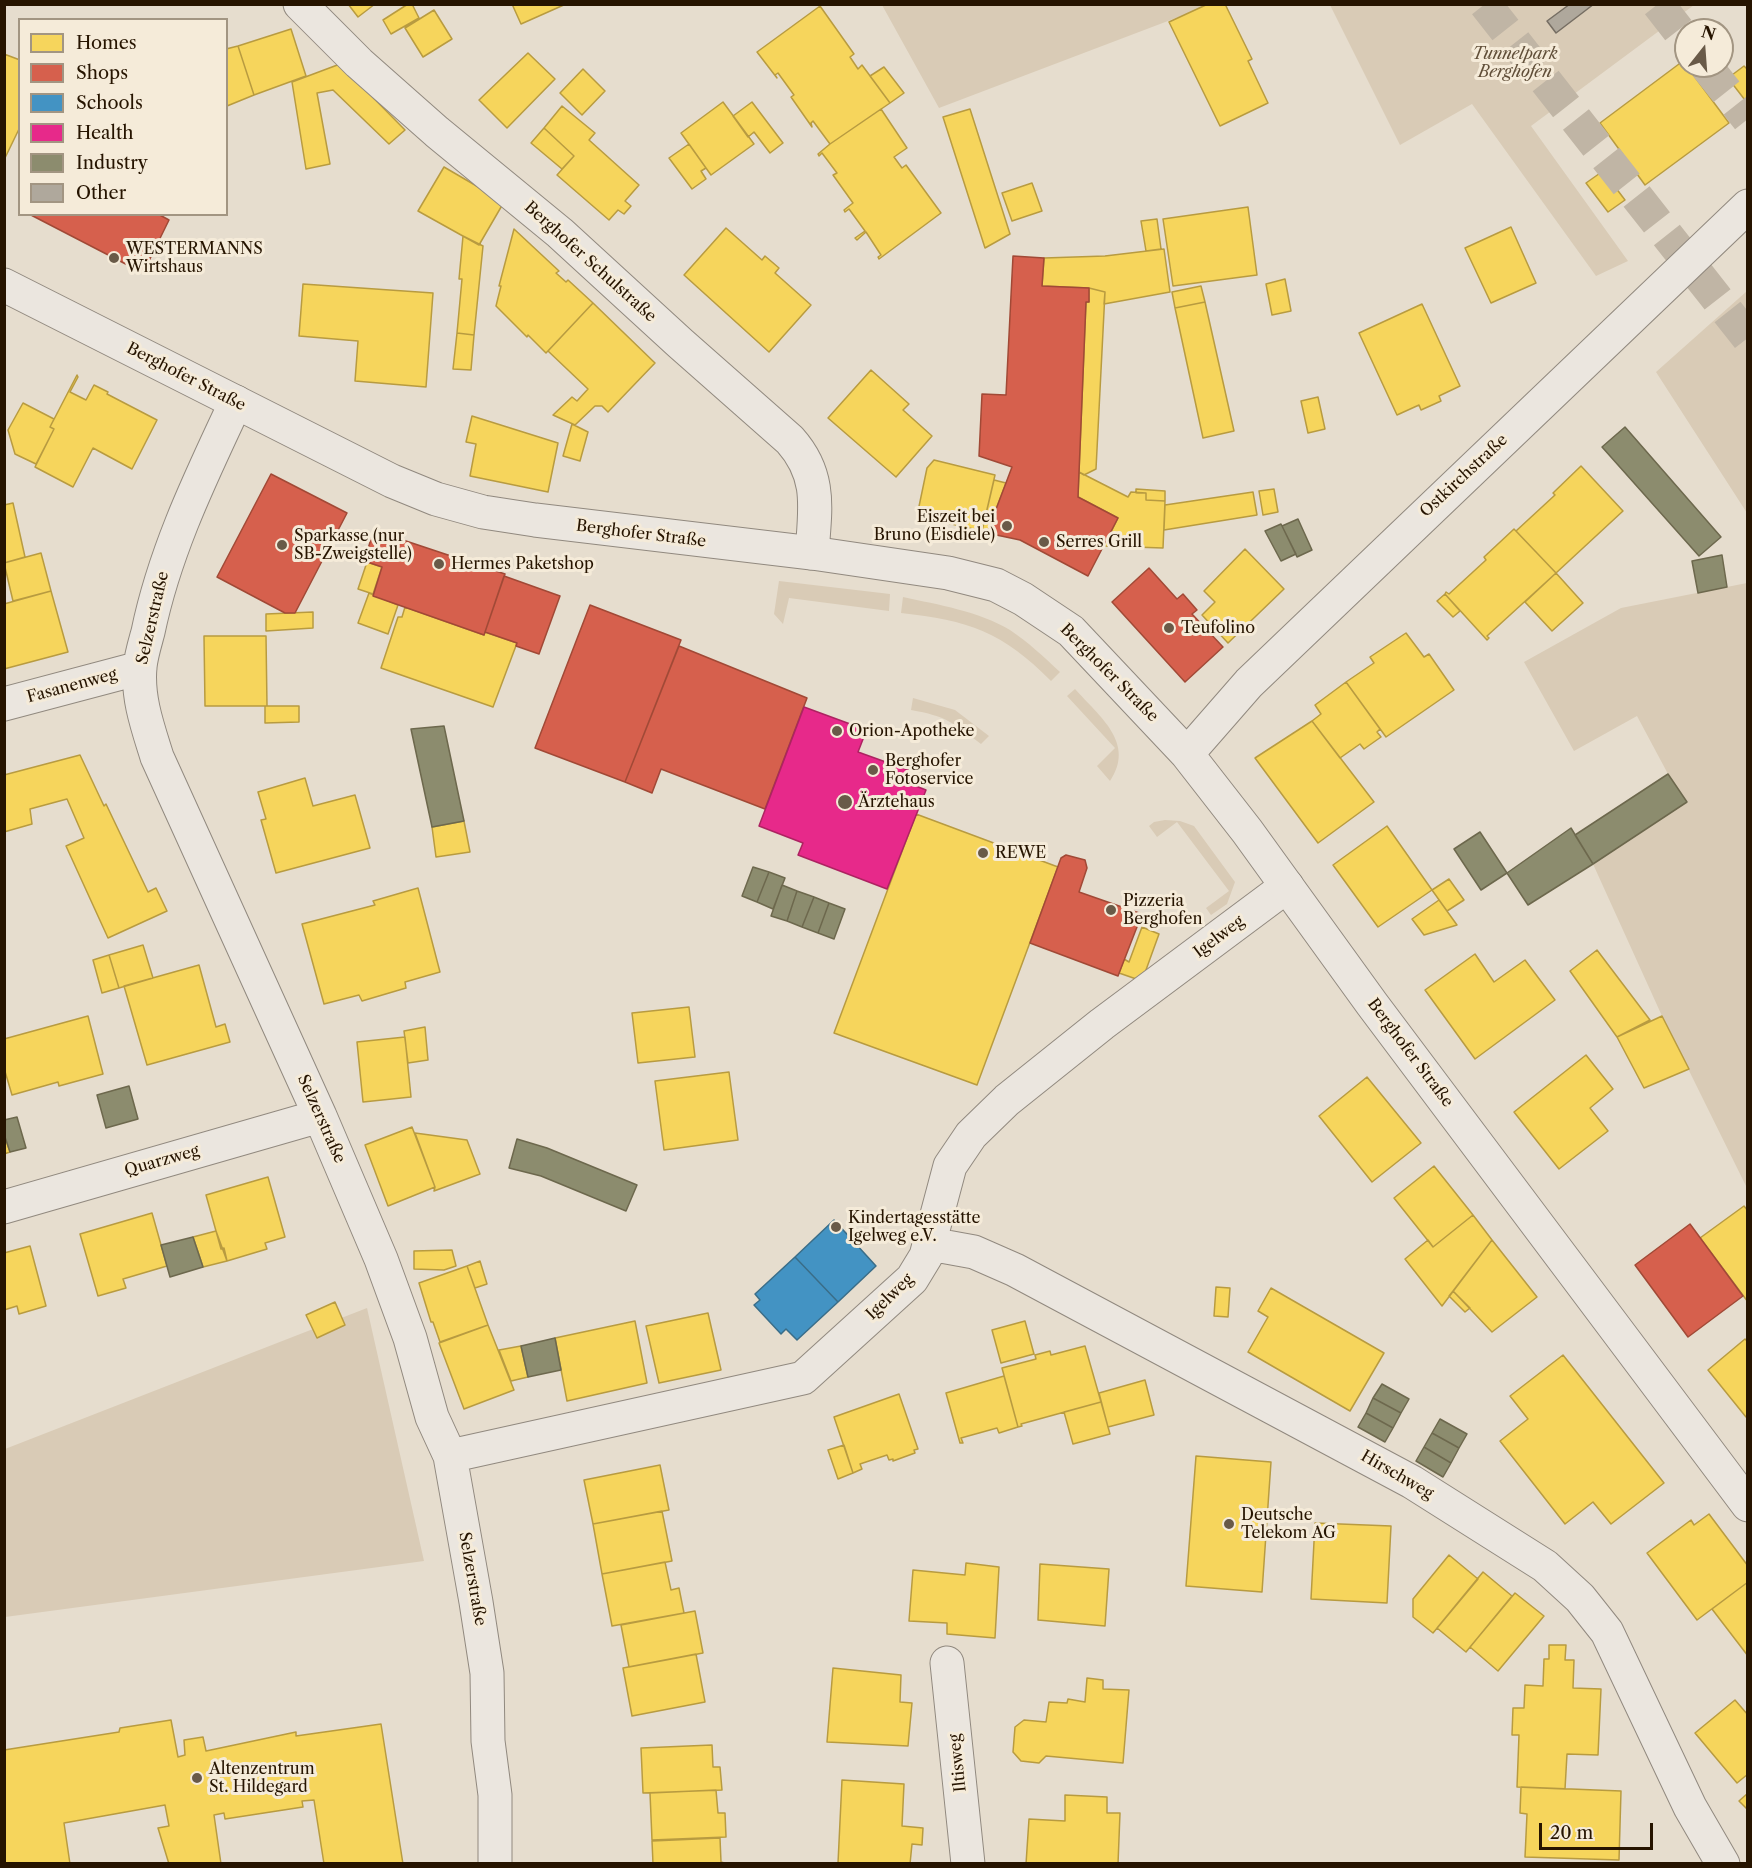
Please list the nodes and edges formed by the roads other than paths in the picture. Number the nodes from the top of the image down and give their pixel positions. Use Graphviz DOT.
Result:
graph roads {
  1 [pos="300,4"];
  2 [pos="1748,206"];
  3 [pos="4,285"];
  4 [pos="236,402"];
  5 [pos="812,553"];
  6 [pos="140,668"];
  7 [pos="4,704"];
  8 [pos="1187,754"];
  9 [pos="1287,886"];
  10 [pos="320,1116"];
  11 [pos="4,1207"];
  12 [pos="930,1244"];
  13 [pos="450,1456"];
  14 [pos="1748,1504"];
  15 [pos="947,1663"];
  16 [pos="495,1863"];
  17 [pos="968,1863"];
  18 [pos="1723,1863"];
  1 -- 5 [label="street, Berghofer Schulstraße"];
  2 -- 8 [label="street, Ostkirchstraße"];
  3 -- 4 [label="street, Berghofer Straße"];
  4 -- 5 [label="street, Berghofer Straße"];
  4 -- 6 [label="street, Selzerstraße"];
  5 -- 8 [label="street, Berghofer Straße"];
  6 -- 7 [label="street, Fasanenweg"];
  6 -- 10 [label="street, Selzerstraße"];
  8 -- 9 [label="street, Berghofer Straße"];
  9 -- 12 [label="street, Igelweg"];
  9 -- 14 [label="street, Berghofer Straße"];
  10 -- 11 [label="street, Quarzweg"];
  10 -- 13 [label="street, Selzerstraße"];
  12 -- 13 [label="street, Igelweg"];
  12 -- 18 [label="street, Hirschweg"];
  13 -- 16 [label="street, Selzerstraße"];
  15 -- 17 [label="street, Iltisweg"];
}
